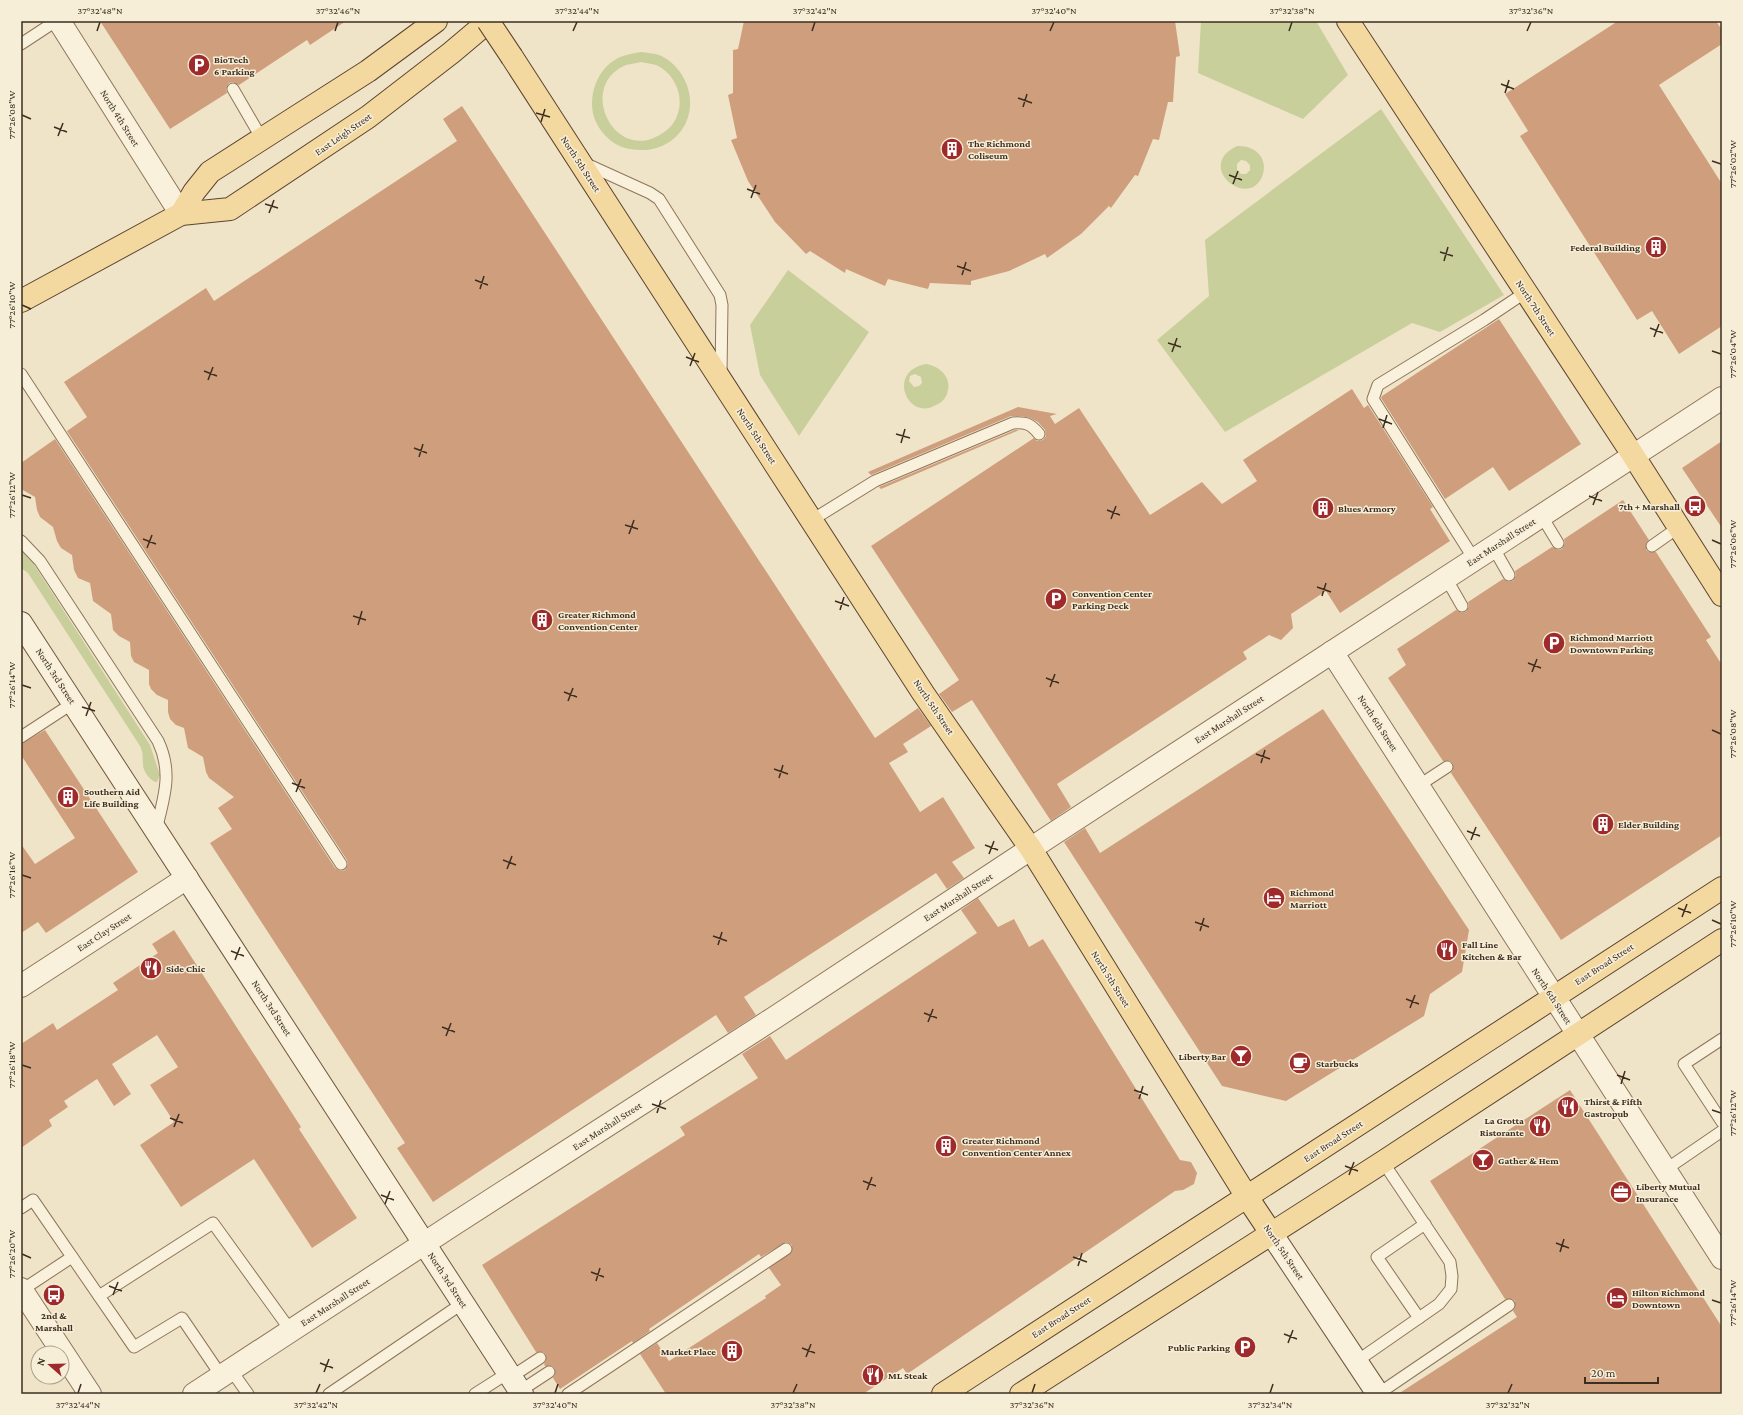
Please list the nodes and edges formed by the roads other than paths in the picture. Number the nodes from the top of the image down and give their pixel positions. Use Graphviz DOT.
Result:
graph roads {
  1 [pos="58,21"];
  2 [pos="436,21"];
  3 [pos="488,21"];
  4 [pos="1348,21"];
  5 [pos="21,44"];
  6 [pos="233,89"];
  7 [pos="262,139"];
  8 [pos="580,161"];
  9 [pos="181,214"];
  10 [pos="1526,292"];
  11 [pos="21,301"];
  12 [pos="21,374"];
  13 [pos="721,380"];
  14 [pos="1722,398"];
  15 [pos="1039,434"];
  16 [pos="1633,455"];
  17 [pos="1541,516"];
  18 [pos="812,520"];
  19 [pos="1679,528"];
  20 [pos="21,541"];
  21 [pos="1558,543"];
  22 [pos="1652,546"];
  23 [pos="1493,547"];
  24 [pos="1474,559"];
  25 [pos="1509,575"];
  26 [pos="1446,578"];
  27 [pos="1722,595"];
  28 [pos="1462,606"];
  29 [pos="21,623"];
  30 [pos="1332,652"];
  31 [pos="73,703"];
  32 [pos="21,738"];
  33 [pos="1447,767"];
  34 [pos="1418,786"];
  35 [pos="156,830"];
  36 [pos="1031,849"];
  37 [pos="341,864"];
  38 [pos="187,878"];
  39 [pos="1722,888"];
  40 [pos="1722,940"];
  41 [pos="21,986"];
  42 [pos="1554,998"];
  43 [pos="1578,1035"];
  44 [pos="1722,1039"];
  45 [pos="1722,1122"];
  46 [pos="1722,1131"];
  47 [pos="1383,1162"];
  48 [pos="1665,1170"];
  49 [pos="1247,1198"];
  50 [pos="21,1208"];
  51 [pos="1425,1224"];
  52 [pos="1271,1233"];
  53 [pos="424,1243"];
  54 [pos="786,1249"];
  55 [pos="72,1257"];
  56 [pos="1722,1258"];
  57 [pos="21,1290"];
  58 [pos="99,1296"];
  59 [pos="464,1303"];
  60 [pos="1509,1305"];
  61 [pos="1419,1318"];
  62 [pos="291,1331"];
  63 [pos="540,1358"];
  64 [pos="1357,1361"];
  65 [pos="549,1372"];
  66 [pos="227,1373"];
  67 [pos="516,1384"];
  68 [pos="90,1394"];
  69 [pos="194,1394"];
  70 [pos="248,1394"];
  71 [pos="329,1394"];
  72 [pos="475,1394"];
  73 [pos="568,1394"];
  74 [pos="943,1394"];
  75 [pos="1021,1394"];
  76 [pos="1378,1394"];
  1 -- 5 [label="lane"];
  1 -- 9 [label="street, North 4th Street"];
  2 -- 7 [label="main road"];
  3 -- 8 [label="main road, North 5th Street, bridge"];
  3 -- 9 [label="main road, East Leigh Street"];
  4 -- 10 [label="main road, North 7th Street"];
  6 -- 7 [label="lane"];
  7 -- 9 [label="main road"];
  8 -- 13 [label="main road, North 5th Street"];
  8 -- 13 [label="lane"];
  9 -- 11 [label="main road, East Leigh Street"];
  10 -- 16 [label="main road, North 7th Street"];
  10 -- 24 [label="lane"];
  12 -- 37 [label="lane"];
  13 -- 18 [label="main road, North 5th Street"];
  14 -- 16 [label="street, East Marshall Street"];
  15 -- 18 [label="lane"];
  16 -- 17 [label="street, East Marshall Street"];
  16 -- 19 [label="main road, North 7th Street"];
  17 -- 21 [label="lane"];
  17 -- 23 [label="street, East Marshall Street"];
  18 -- 36 [label="main road, North 5th Street"];
  19 -- 22 [label="lane"];
  19 -- 27 [label="main road, North 7th Street"];
  20 -- 35 [label="lane"];
  23 -- 24 [label="street, East Marshall Street"];
  23 -- 25 [label="lane"];
  24 -- 26 [label="street, East Marshall Street"];
  26 -- 28 [label="lane"];
  26 -- 30 [label="street, East Marshall Street"];
  29 -- 31 [label="street, North 3rd Street"];
  30 -- 34 [label="street, North 6th Street"];
  30 -- 36 [label="street, East Marshall Street"];
  31 -- 32 [label="lane"];
  31 -- 35 [label="street, North 3rd Street"];
  33 -- 34 [label="lane"];
  34 -- 42 [label="street, North 6th Street"];
  35 -- 38 [label="street, North 3rd Street"];
  36 -- 49 [label="main road, North 5th Street"];
  36 -- 53 [label="street, East Marshall Street"];
  38 -- 41 [label="street, East Clay Street"];
  38 -- 53 [label="street, North 3rd Street"];
  39 -- 42 [label="main road, East Broad Street"];
  40 -- 43 [label="main road"];
  42 -- 43 [label="street, North 6th Street"];
  42 -- 49 [label="main road, East Broad Street"];
  43 -- 47 [label="main road"];
  43 -- 48 [label="street, North 6th Street"];
  44 -- 45 [label="lane"];
  46 -- 48 [label="lane"];
  47 -- 51 [label="lane"];
  47 -- 52 [label="main road"];
  48 -- 56 [label="street, North 6th Street"];
  49 -- 52 [label="main road, North 5th Street"];
  49 -- 74 [label="main road, East Broad Street"];
  50 -- 55 [label="lane"];
  51 -- 61 [label="lane"];
  51 -- 61 [label="lane"];
  52 -- 64 [label="street, North 5th Street"];
  52 -- 75 [label="main road"];
  53 -- 59 [label="street, North 3rd Street"];
  53 -- 62 [label="street, East Marshall Street"];
  54 -- 73 [label="lane"];
  55 -- 57 [label="lane"];
  55 -- 58 [label="lane"];
  57 -- 68 [label="street"];
  58 -- 62 [label="lane"];
  58 -- 66 [label="lane"];
  59 -- 67 [label="street, North 3rd Street"];
  59 -- 71 [label="lane"];
  60 -- 76 [label="lane"];
  61 -- 64 [label="lane"];
  62 -- 66 [label="street, East Marshall Street"];
  63 -- 67 [label="lane"];
  64 -- 76 [label="street, North 5th Street"];
  65 -- 67 [label="lane"];
  66 -- 69 [label="street, East Marshall Street"];
  66 -- 70 [label="lane"];
  67 -- 72 [label="lane"];
}
